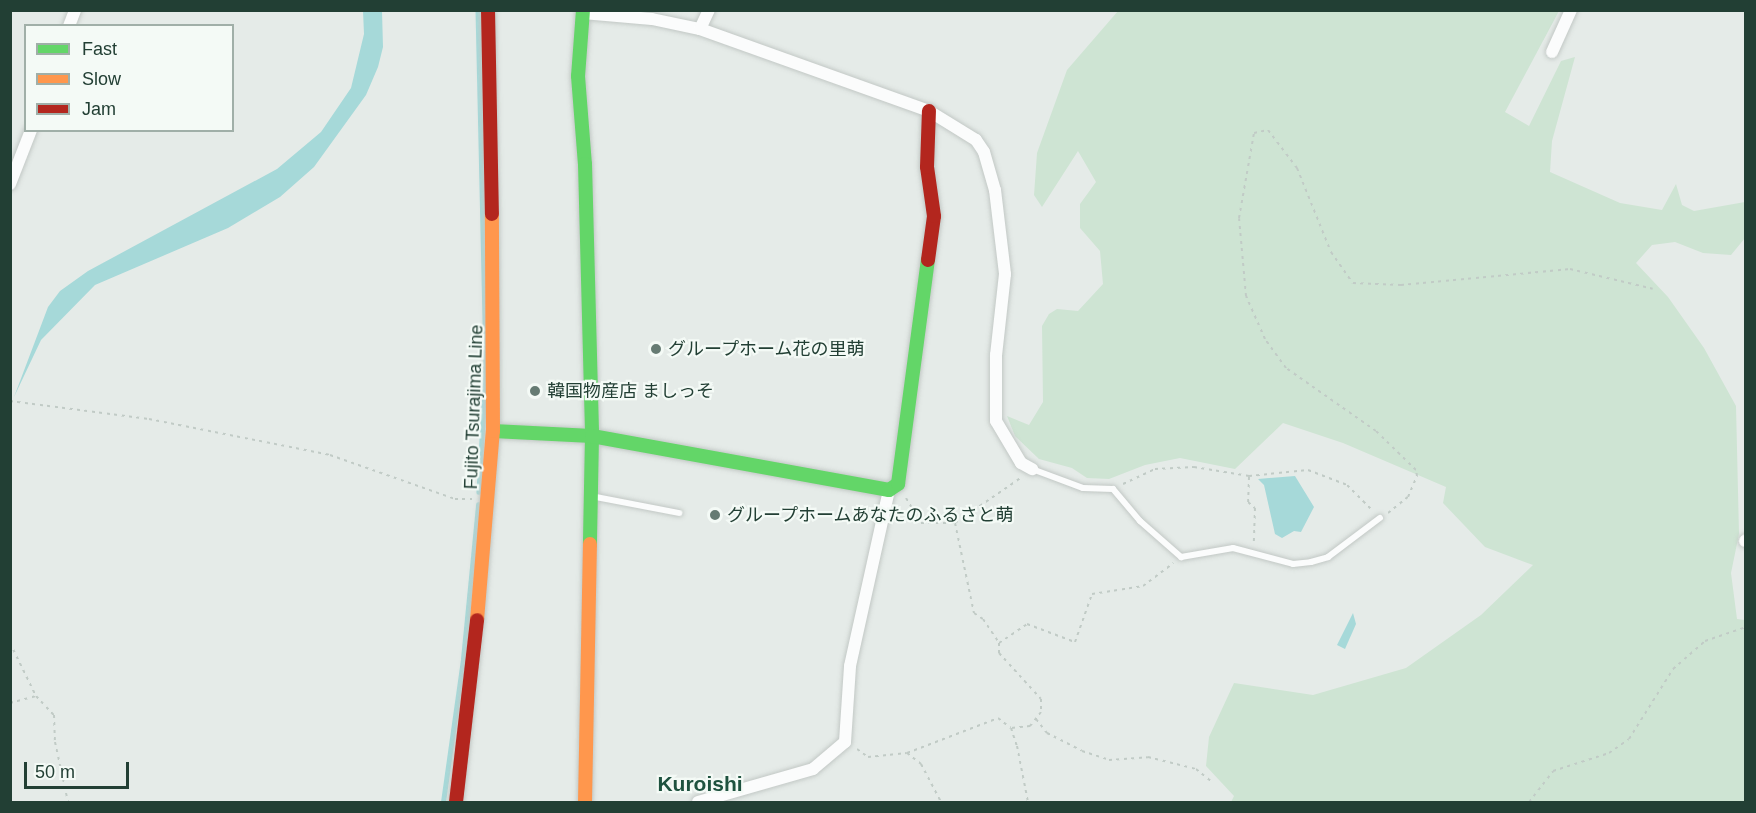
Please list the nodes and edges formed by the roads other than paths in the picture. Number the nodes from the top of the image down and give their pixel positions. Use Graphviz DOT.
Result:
graph roads {
  1 [pos="488,10"];
  2 [pos="709,10"];
  3 [pos="1571,10"];
  4 [pos="583,12"];
  5 [pos="700,29"];
  6 [pos="1552,52"];
  7 [pos="929,111"];
  8 [pos="30,132"];
  9 [pos="10,184"];
  10 [pos="492,432"];
  11 [pos="592,436"];
  12 [pos="1032,469"];
  13 [pos="893,487"];
  14 [pos="591,496"];
  15 [pos="679,513"];
  16 [pos="1380,518"];
  17 [pos="456,802"];
  18 [pos="585,802"];
  19 [pos="698,802"];
  1 -- 10 [label="street, Fujito Tsurajima Line"];
  2 -- 5 [label="street"];
  3 -- 6 [label="street"];
  4 -- 5 [label="street"];
  4 -- 11 [label="street"];
  5 -- 7 [label="street"];
  7 -- 12 [label="street"];
  7 -- 13 [label="street"];
  8 -- 9 [label="street"];
  10 -- 11 [label="street"];
  10 -- 17 [label="street, Fujito Tsurajima Line"];
  11 -- 13 [label="street"];
  11 -- 14 [label="street"];
  12 -- 16 [label="lane"];
  13 -- 19 [label="street"];
  14 -- 15 [label="lane"];
  14 -- 18 [label="street"];
}
